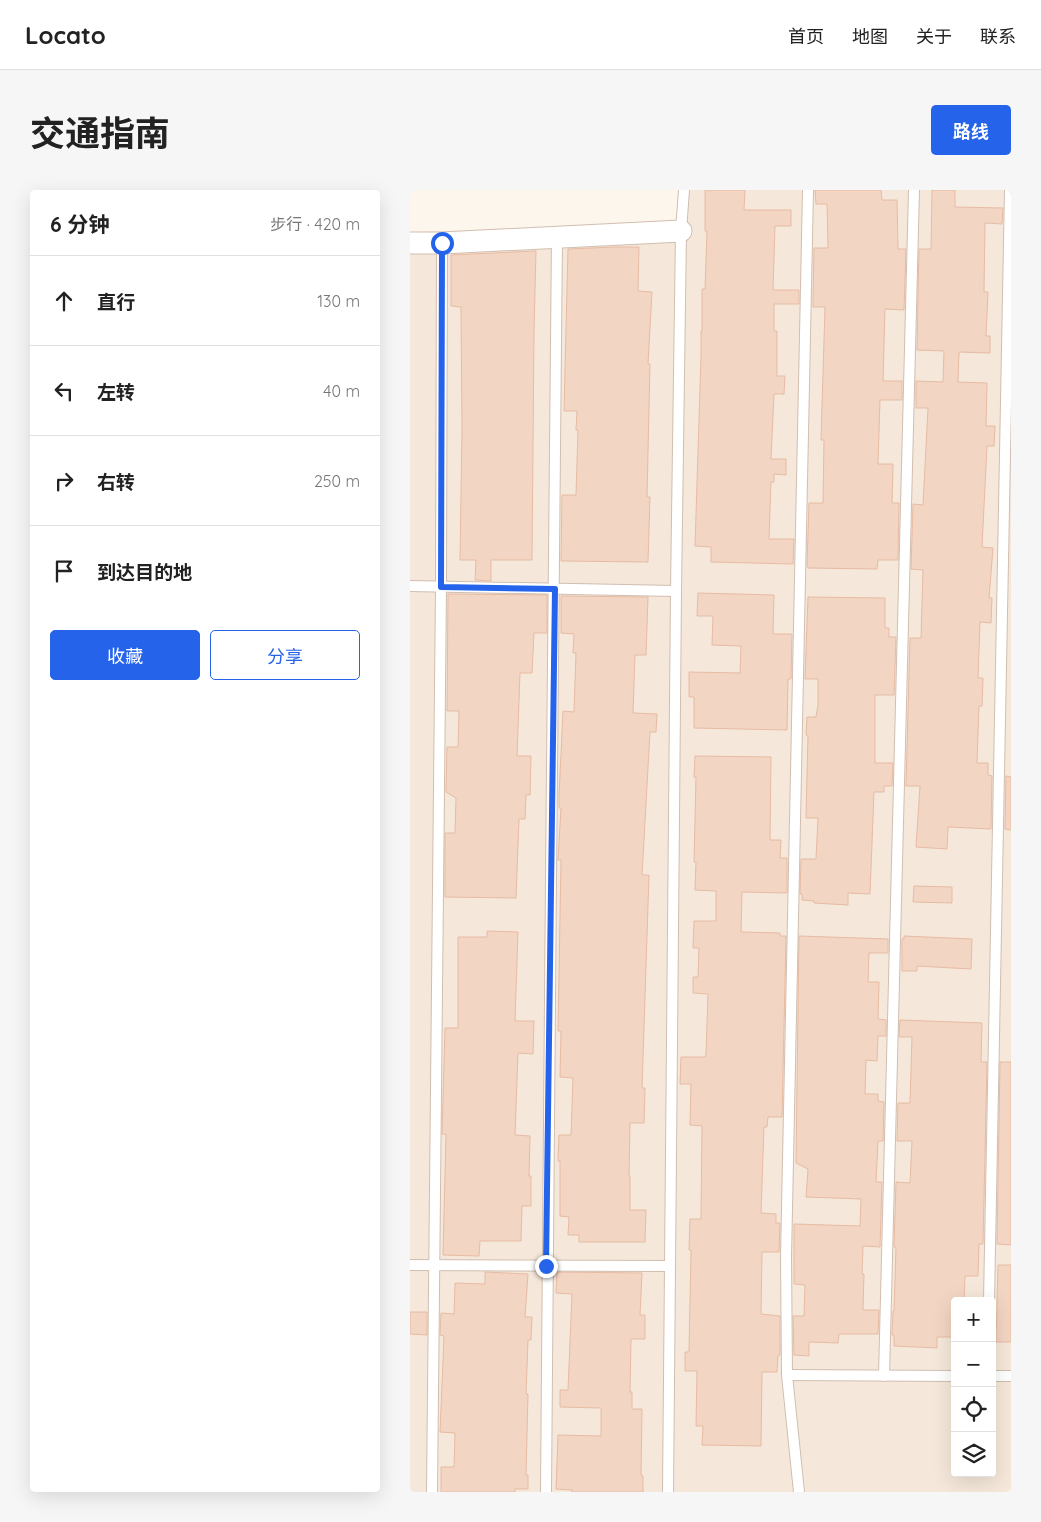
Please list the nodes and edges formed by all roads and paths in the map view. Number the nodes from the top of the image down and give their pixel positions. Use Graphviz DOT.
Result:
graph roads {
  1 [pos="684,190"];
  2 [pos="808,190"];
  3 [pos="914,190"];
  4 [pos="1010,190"];
  5 [pos="681,230"];
  6 [pos="557,236"];
  7 [pos="410,243"];
  8 [pos="442,243"];
  9 [pos="410,586"];
  10 [pos="441,587"];
  11 [pos="555,589"];
  12 [pos="676,591"];
  13 [pos="410,1264"];
  14 [pos="435,1265"];
  15 [pos="546,1266"];
  16 [pos="670,1266"];
  17 [pos="989,1297"];
  18 [pos="787,1375"];
  19 [pos="884,1376"];
  20 [pos="951,1376"];
  21 [pos="996,1376"];
  22 [pos="1011,1376"];
  23 [pos="432,1492"];
  24 [pos="546,1492"];
  25 [pos="668,1492"];
  26 [pos="798,1492"];
  1 -- 5 [label="lane"];
  2 -- 18 [label="lane"];
  3 -- 19 [label="lane"];
  4 -- 17 [label="lane"];
  5 -- 6 [label="street"];
  5 -- 12 [label="lane"];
  6 -- 8 [label="street"];
  6 -- 11 [label="lane"];
  7 -- 8 [label="street"];
  8 -- 10 [label="lane"];
  9 -- 10 [label="lane"];
  10 -- 11 [label="lane"];
  10 -- 14 [label="lane"];
  11 -- 12 [label="lane"];
  11 -- 15 [label="lane"];
  12 -- 16 [label="lane"];
  13 -- 14 [label="lane"];
  14 -- 15 [label="lane"];
  14 -- 23 [label="lane"];
  15 -- 16 [label="lane"];
  15 -- 24 [label="lane"];
  16 -- 25 [label="lane"];
  18 -- 19 [label="lane"];
  18 -- 26 [label="lane"];
  19 -- 20 [label="lane"];
  21 -- 22 [label="lane"];
}
